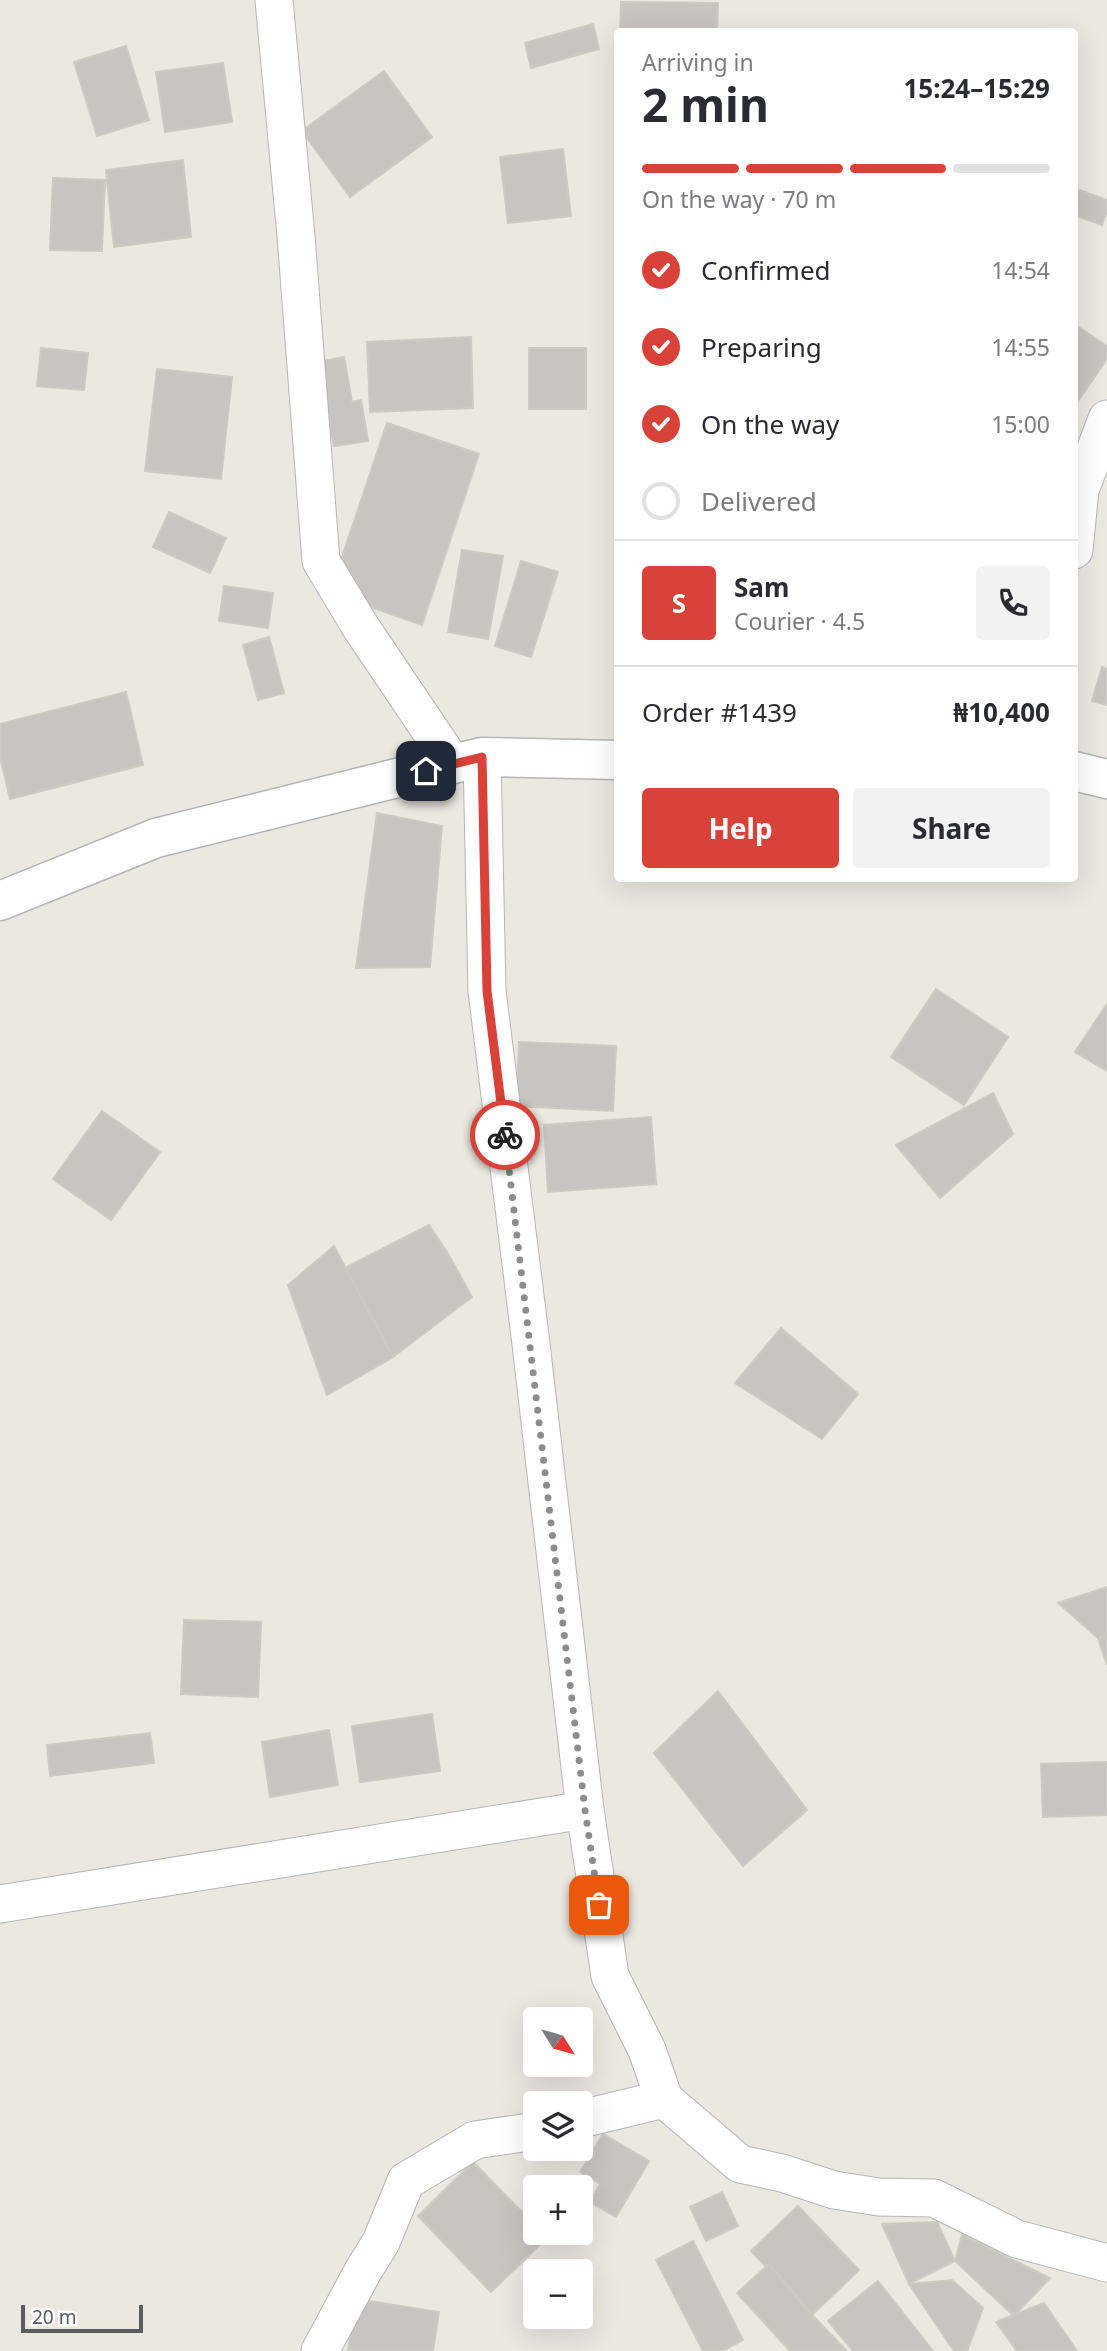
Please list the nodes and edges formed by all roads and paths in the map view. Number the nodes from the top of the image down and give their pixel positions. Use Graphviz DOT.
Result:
graph roads {
  1 [pos="274,0"];
  2 [pos="1107,419"];
  3 [pos="1078,510"];
  4 [pos="468,760"];
  5 [pos="614,760"];
  6 [pos="1078,772"];
  7 [pos="1107,779"];
  8 [pos="0,901"];
  9 [pos="585,1810"];
  10 [pos="0,1905"];
  11 [pos="664,2099"];
  12 [pos="593,2116"];
  13 [pos="523,2133"];
  14 [pos="1107,2263"];
  15 [pos="320,2351"];
  1 -- 4 [label="street"];
  2 -- 3 [label="street"];
  4 -- 5 [label="street"];
  4 -- 8 [label="street"];
  4 -- 9 [label="street"];
  6 -- 7 [label="street"];
  9 -- 10 [label="street"];
  9 -- 11 [label="street"];
  11 -- 12 [label="street"];
  11 -- 14 [label="street"];
  13 -- 15 [label="street"];
}
